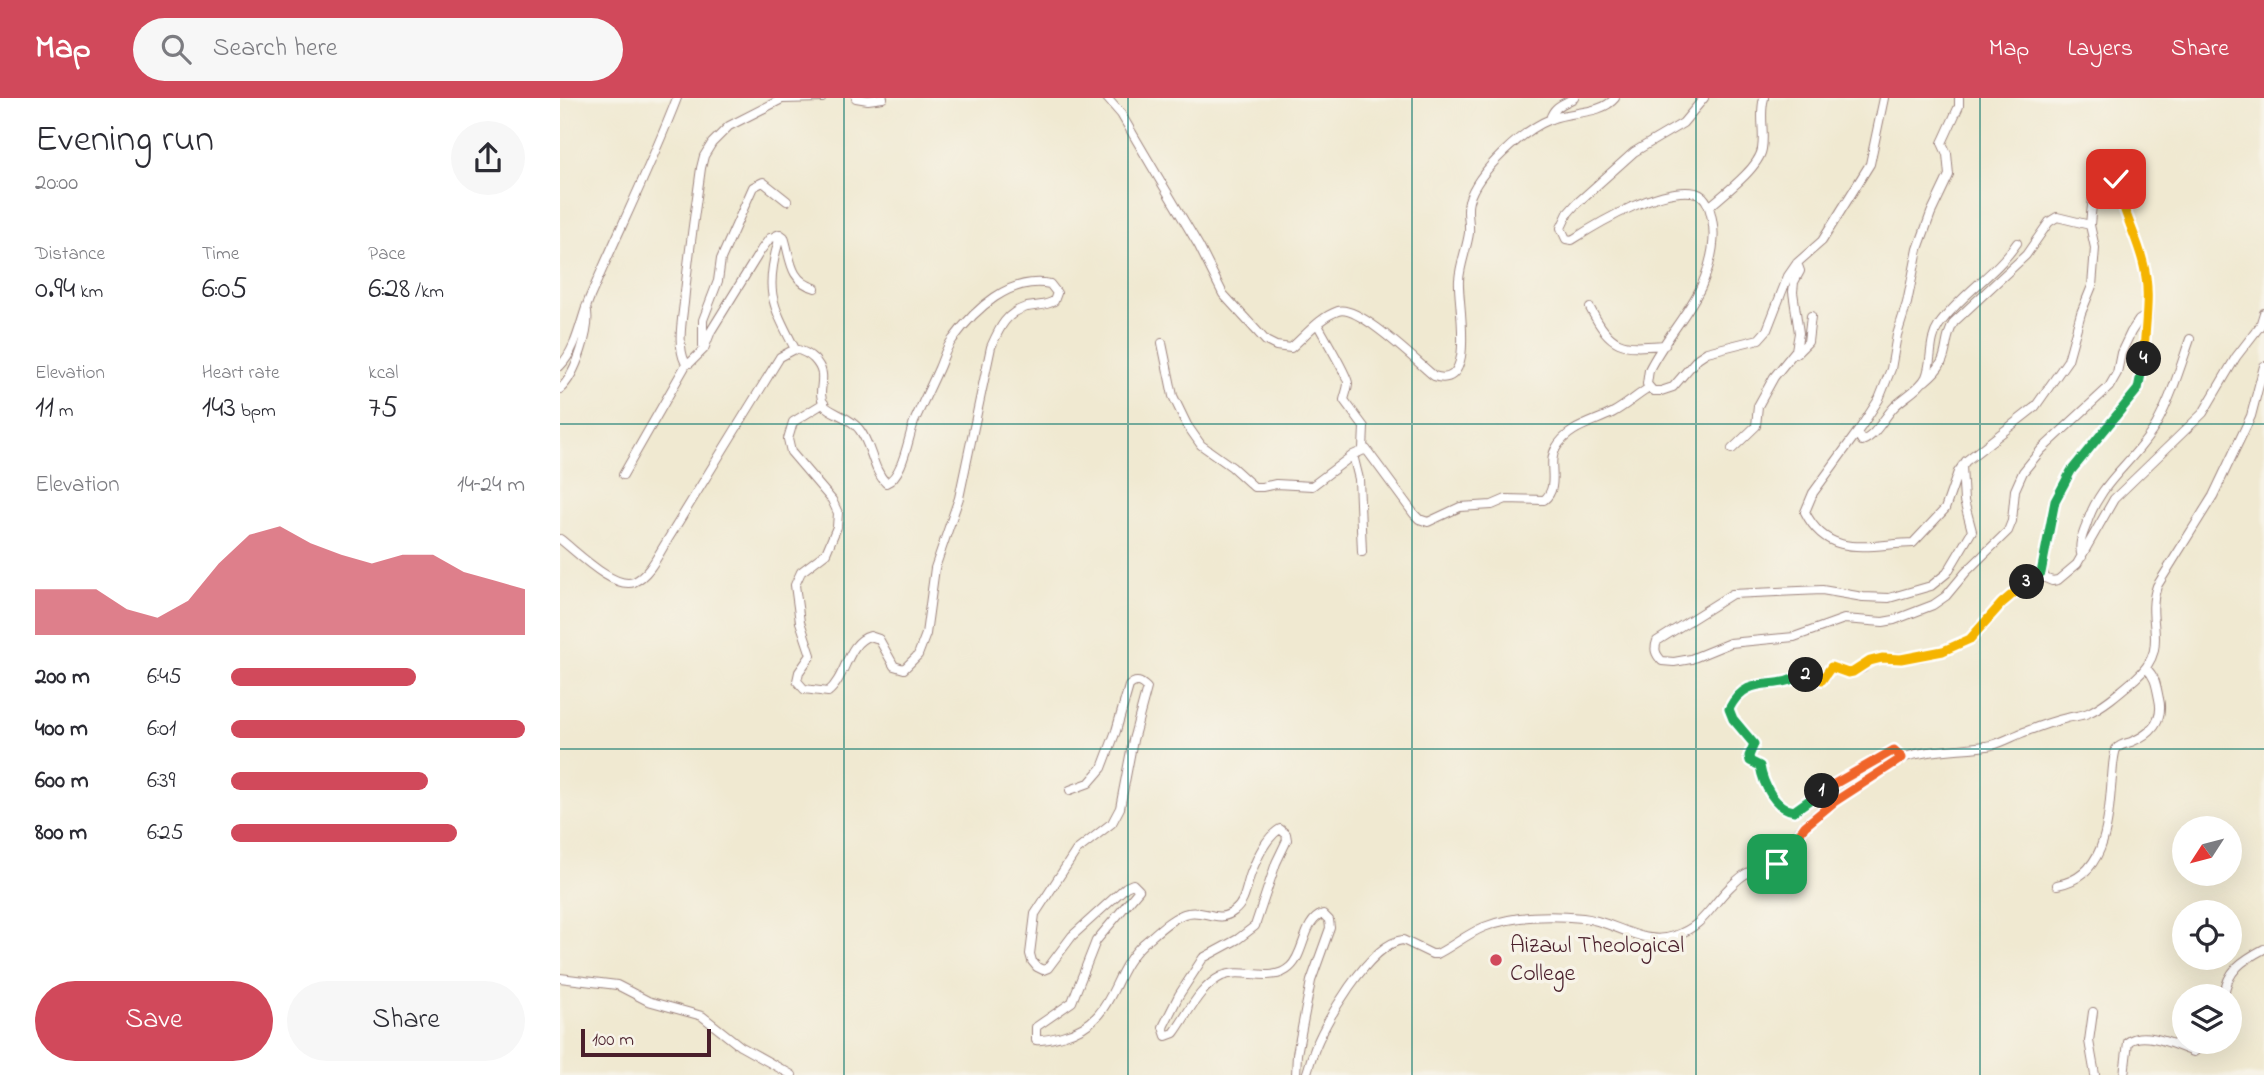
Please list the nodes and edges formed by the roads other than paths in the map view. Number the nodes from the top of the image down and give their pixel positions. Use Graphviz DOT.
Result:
graph roads {
  1 [pos="677,98"];
  2 [pos="822,98"];
  3 [pos="856,98"];
  4 [pos="883,98"];
  5 [pos="1574,98"];
  6 [pos="1615,98"];
  7 [pos="1704,98"];
  8 [pos="1764,98"];
  9 [pos="1884,98"];
  10 [pos="1959,98"];
  11 [pos="1108,99"];
  12 [pos="1550,119"];
  13 [pos="788,201"];
  14 [pos="1709,207"];
  15 [pos="2090,225"];
  16 [pos="775,236"];
  17 [pos="2017,243"];
  18 [pos="1797,262"];
  19 [pos="815,288"];
  20 [pos="586,307"];
  21 [pos="1590,308"];
  22 [pos="2264,313"];
  23 [pos="1811,316"];
  24 [pos="2148,316"];
  25 [pos="1318,325"];
  26 [pos="2190,339"];
  27 [pos="1162,343"];
  28 [pos="1665,345"];
  29 [pos="704,349"];
  30 [pos="795,349"];
  31 [pos="1791,358"];
  32 [pos="687,363"];
  33 [pos="560,366"];
  34 [pos="2264,366"];
  35 [pos="1922,382"];
  36 [pos="1648,388"];
  37 [pos="560,389"];
  38 [pos="824,403"];
  39 [pos="1857,433"];
  40 [pos="1363,449"];
  41 [pos="1732,449"];
  42 [pos="1353,455"];
  43 [pos="1962,466"];
  44 [pos="623,475"];
  45 [pos="560,539"];
  46 [pos="1363,552"];
  47 [pos="2082,557"];
  48 [pos="2041,573"];
  49 [pos="2146,668"];
  50 [pos="1902,758"];
  51 [pos="1070,790"];
  52 [pos="2057,885"];
  53 [pos="2264,948"];
  54 [pos="560,978"];
  55 [pos="2226,984"];
  56 [pos="2093,1012"];
  57 [pos="2172,1044"];
  58 [pos="792,1075"];
  59 [pos="1296,1075"];
  60 [pos="1306,1075"];
  61 [pos="2095,1075"];
  62 [pos="2124,1075"];
  1 -- 20 [label="street"];
  2 -- 32 [label="street"];
  3 -- 4 [label="street"];
  5 -- 12 [label="street"];
  6 -- 12 [label="street"];
  7 -- 14 [label="street"];
  8 -- 14 [label="street"];
  9 -- 18 [label="street"];
  10 -- 39 [label="street"];
  11 -- 25 [label="street"];
  12 -- 25 [label="street"];
  13 -- 29 [label="street"];
  14 -- 28 [label="street"];
  15 -- 24 [label="street"];
  15 -- 35 [label="street"];
  15 -- 43 [label="street"];
  16 -- 19 [label="street"];
  16 -- 29 [label="street"];
  16 -- 30 [label="street"];
  17 -- 35 [label="street"];
  18 -- 31 [label="street"];
  18 -- 36 [label="street"];
  20 -- 33 [label="street"];
  20 -- 37 [label="street"];
  21 -- 28 [label="street"];
  22 -- 47 [label="street"];
  23 -- 31 [label="street"];
  24 -- 43 [label="street"];
  24 -- 48 [label="street"];
  25 -- 40 [label="street"];
  26 -- 47 [label="street"];
  27 -- 42 [label="street"];
  28 -- 36 [label="street"];
  29 -- 32 [label="street"];
  30 -- 38 [label="street"];
  30 -- 45 [label="street"];
  31 -- 41 [label="street"];
  32 -- 44 [label="street"];
  34 -- 49 [label="street"];
  35 -- 39 [label="street"];
  36 -- 40 [label="street"];
  38 -- 38 [label="street"];
  39 -- 43 [label="street"];
  40 -- 42 [label="street"];
  42 -- 46 [label="street"];
  47 -- 48 [label="street"];
  48 -- 50 [label="street"];
  49 -- 50 [label="street"];
  49 -- 52 [label="street"];
  50 -- 60 [label="street"];
  51 -- 59 [label="street"];
  53 -- 55 [label="street"];
  54 -- 58 [label="street"];
  56 -- 61 [label="street"];
  57 -- 62 [label="street"];
}
